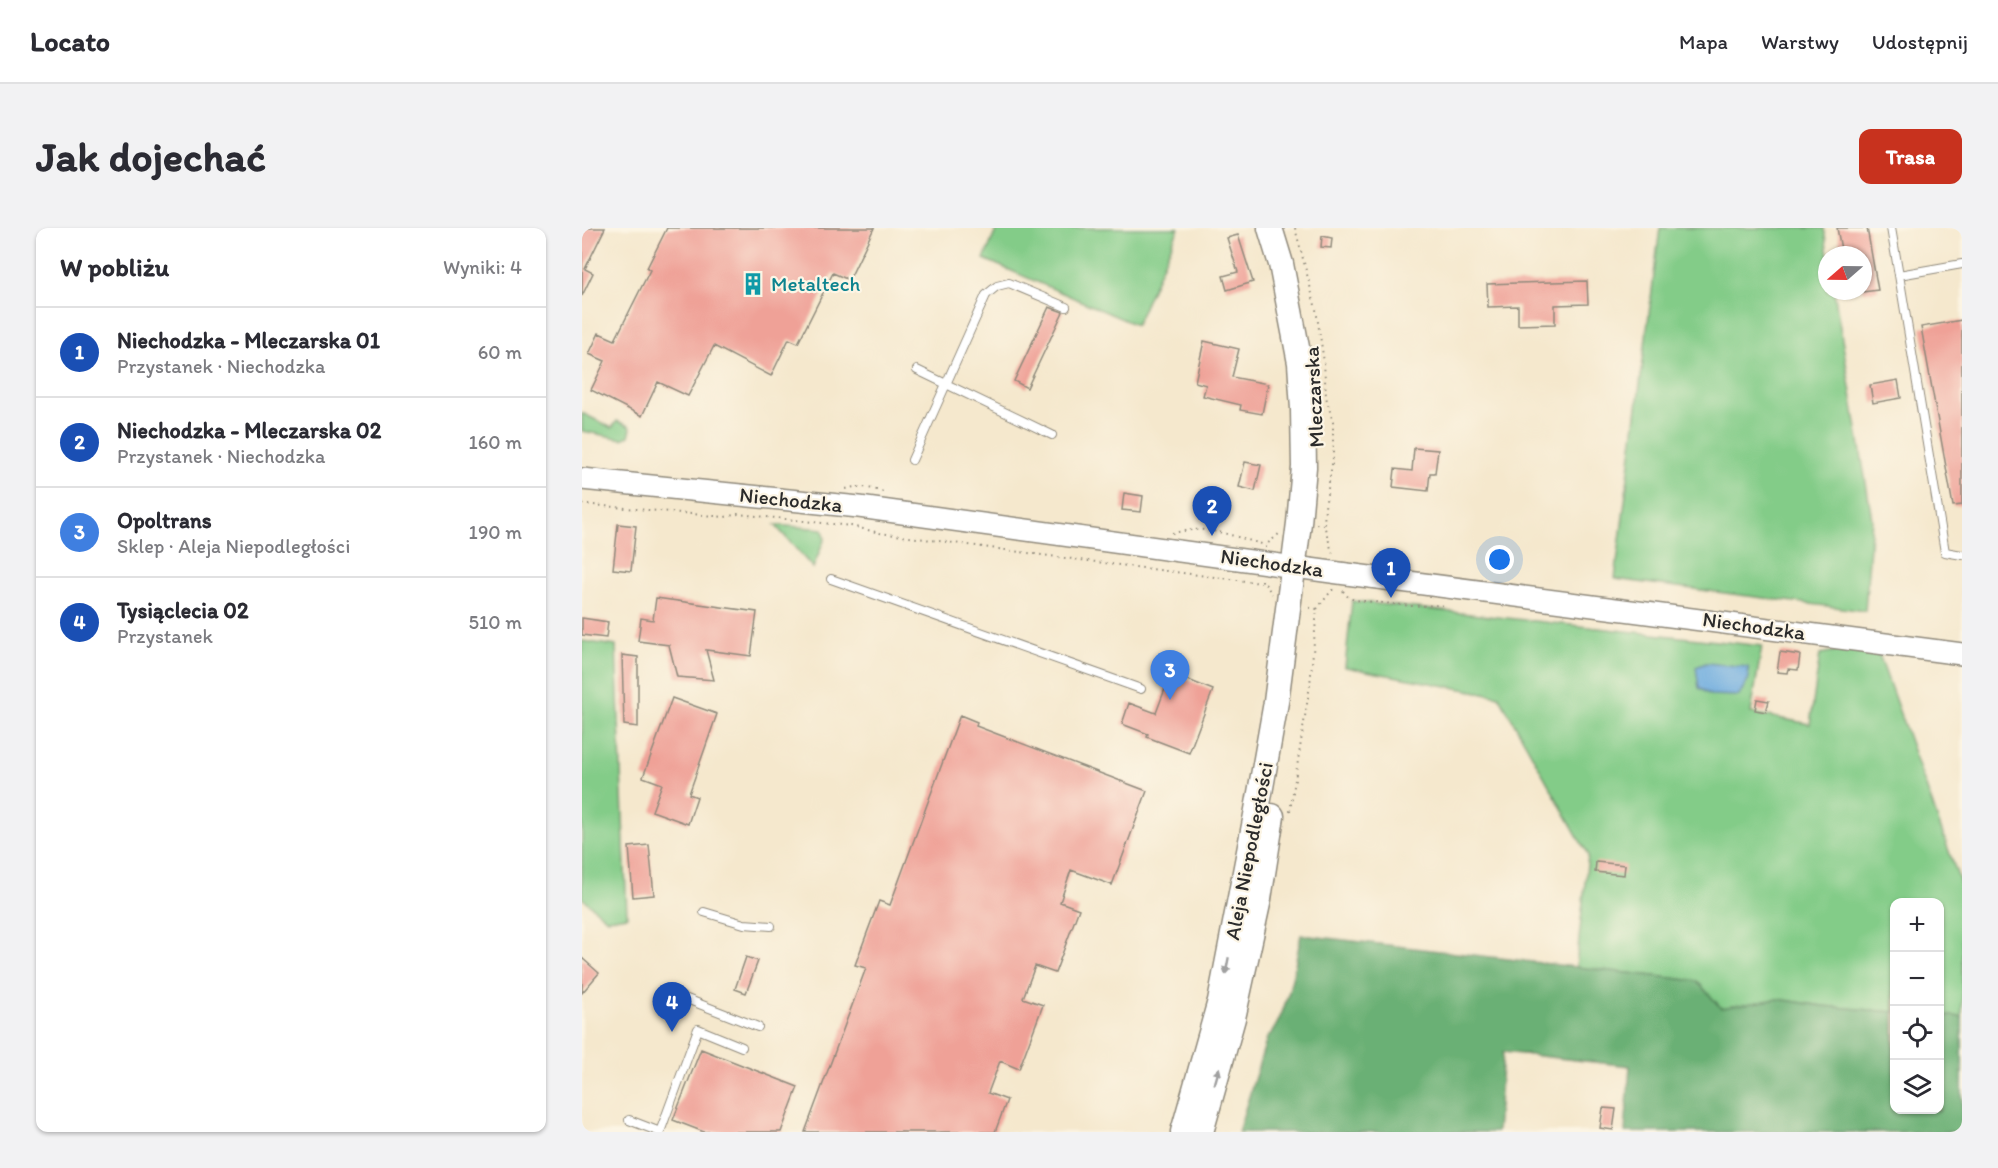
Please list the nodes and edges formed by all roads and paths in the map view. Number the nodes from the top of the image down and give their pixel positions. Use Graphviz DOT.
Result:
graph roads {
  1 [pos="1270,228"];
  2 [pos="1286,228"];
  3 [pos="1295,228"];
  4 [pos="1891,228"];
  5 [pos="1962,264"];
  6 [pos="1899,275"];
  7 [pos="1066,307"];
  8 [pos="917,370"];
  9 [pos="946,384"];
  10 [pos="1052,435"];
  11 [pos="912,460"];
  12 [pos="582,479"];
  13 [pos="582,504"];
  14 [pos="1319,525"];
  15 [pos="1962,555"];
  16 [pos="1316,574"];
  17 [pos="831,579"];
  18 [pos="1262,583"];
  19 [pos="1962,654"];
  20 [pos="1141,689"];
  21 [pos="704,912"];
  22 [pos="771,926"];
  23 [pos="674,994"];
  24 [pos="758,1027"];
  25 [pos="742,1047"];
  26 [pos="629,1120"];
  27 [pos="1183,1132"];
  28 [pos="1201,1132"];
  1 -- 16 [label="main road, Mleczarska"];
  2 -- 14 [label="main road, Mleczarska"];
  3 -- 14 [label="path"];
  4 -- 6 [label="lane"];
  5 -- 6 [label="lane"];
  6 -- 15 [label="lane"];
  7 -- 9 [label="lane"];
  8 -- 9 [label="lane"];
  9 -- 10 [label="lane"];
  9 -- 11 [label="lane"];
  12 -- 16 [label="street, Niechodzka"];
  13 -- 18 [label="path"];
  14 -- 16 [label="main road, Mleczarska"];
  14 -- 16 [label="path"];
  16 -- 19 [label="street, Niechodzka"];
  16 -- 27 [label="main road, Aleja Niepodległości, one-way"];
  28 -- 16 [label="main road, Aleja Niepodległości, one-way"];
  17 -- 20 [label="lane"];
  21 -- 22 [label="lane"];
  23 -- 24 [label="lane"];
  25 -- 26 [label="lane"];
}
